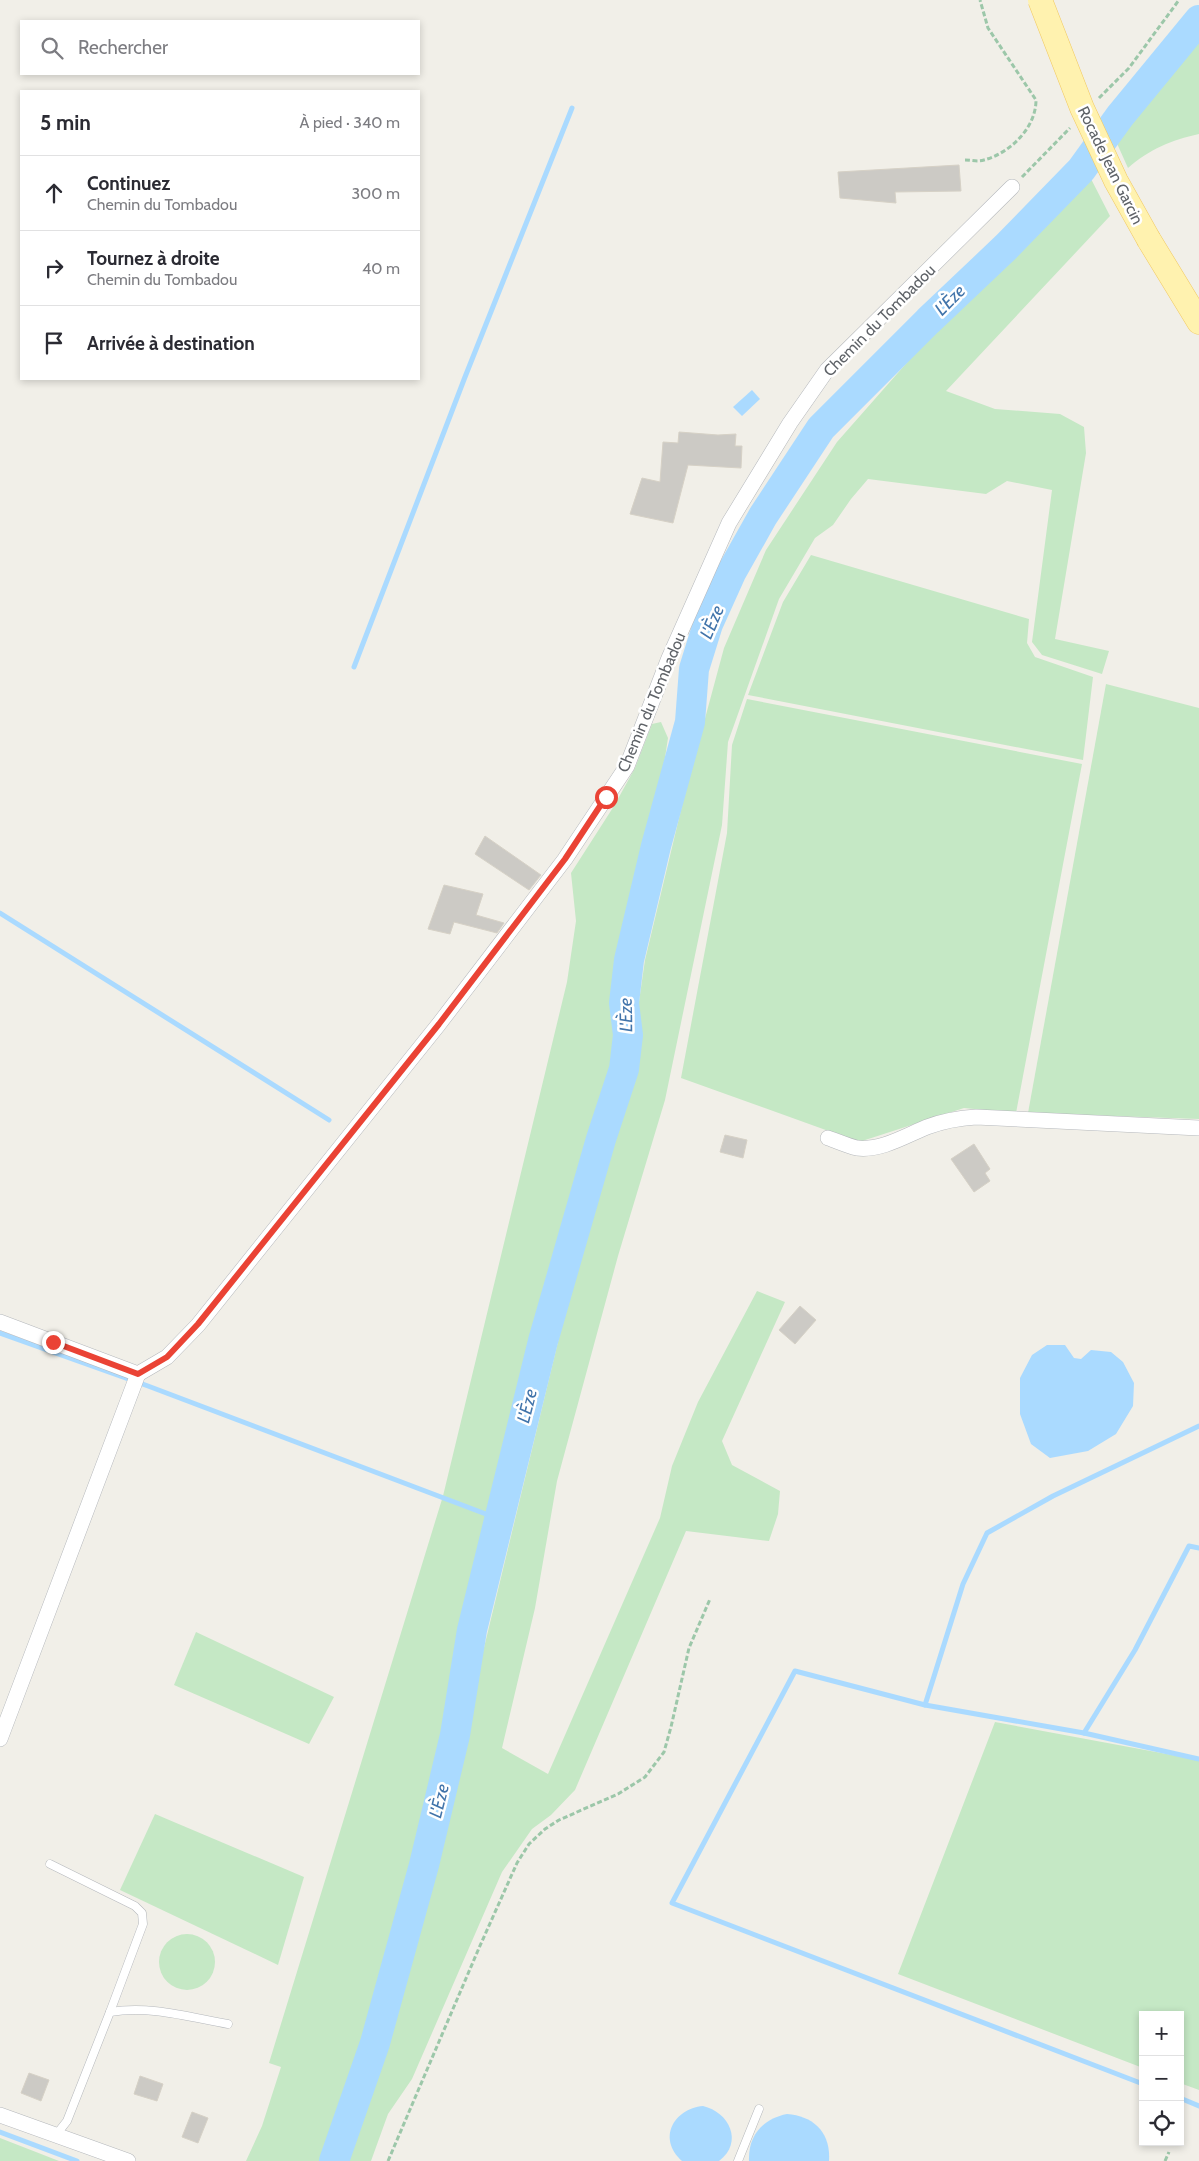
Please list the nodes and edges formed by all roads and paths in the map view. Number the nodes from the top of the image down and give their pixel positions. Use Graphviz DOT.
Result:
graph roads {
  1 [pos="980,0"];
  2 [pos="1040,0"];
  3 [pos="1179,0"];
  4 [pos="1129,68"];
  5 [pos="965,160"];
  6 [pos="1012,187"];
  7 [pos="1199,322"];
  8 [pos="1199,1128"];
  9 [pos="828,1138"];
  10 [pos="0,1322"];
  11 [pos="138,1374"];
  12 [pos="710,1599"];
  13 [pos="0,1739"];
  14 [pos="50,1864"];
  15 [pos="110,2012"];
  16 [pos="228,2024"];
  17 [pos="760,2109"];
  18 [pos="0,2115"];
  19 [pos="56,2135"];
  20 [pos="1169,2152"];
  21 [pos="128,2161"];
  22 [pos="388,2161"];
  23 [pos="738,2161"];
  24 [pos="1165,2161"];
  1 -- 5 [label="path"];
  2 -- 7 [label="main road, Rocade Jean Garcin, bridge"];
  3 -- 4 [label="path"];
  6 -- 11 [label="street, Chemin du Tombadou"];
  8 -- 9 [label="street"];
  10 -- 11 [label="street"];
  11 -- 13 [label="street"];
  12 -- 22 [label="path"];
  14 -- 15 [label="lane"];
  15 -- 16 [label="lane"];
  15 -- 19 [label="lane"];
  17 -- 23 [label="lane"];
  18 -- 19 [label="street"];
  19 -- 21 [label="street"];
  20 -- 24 [label="path"];
}
